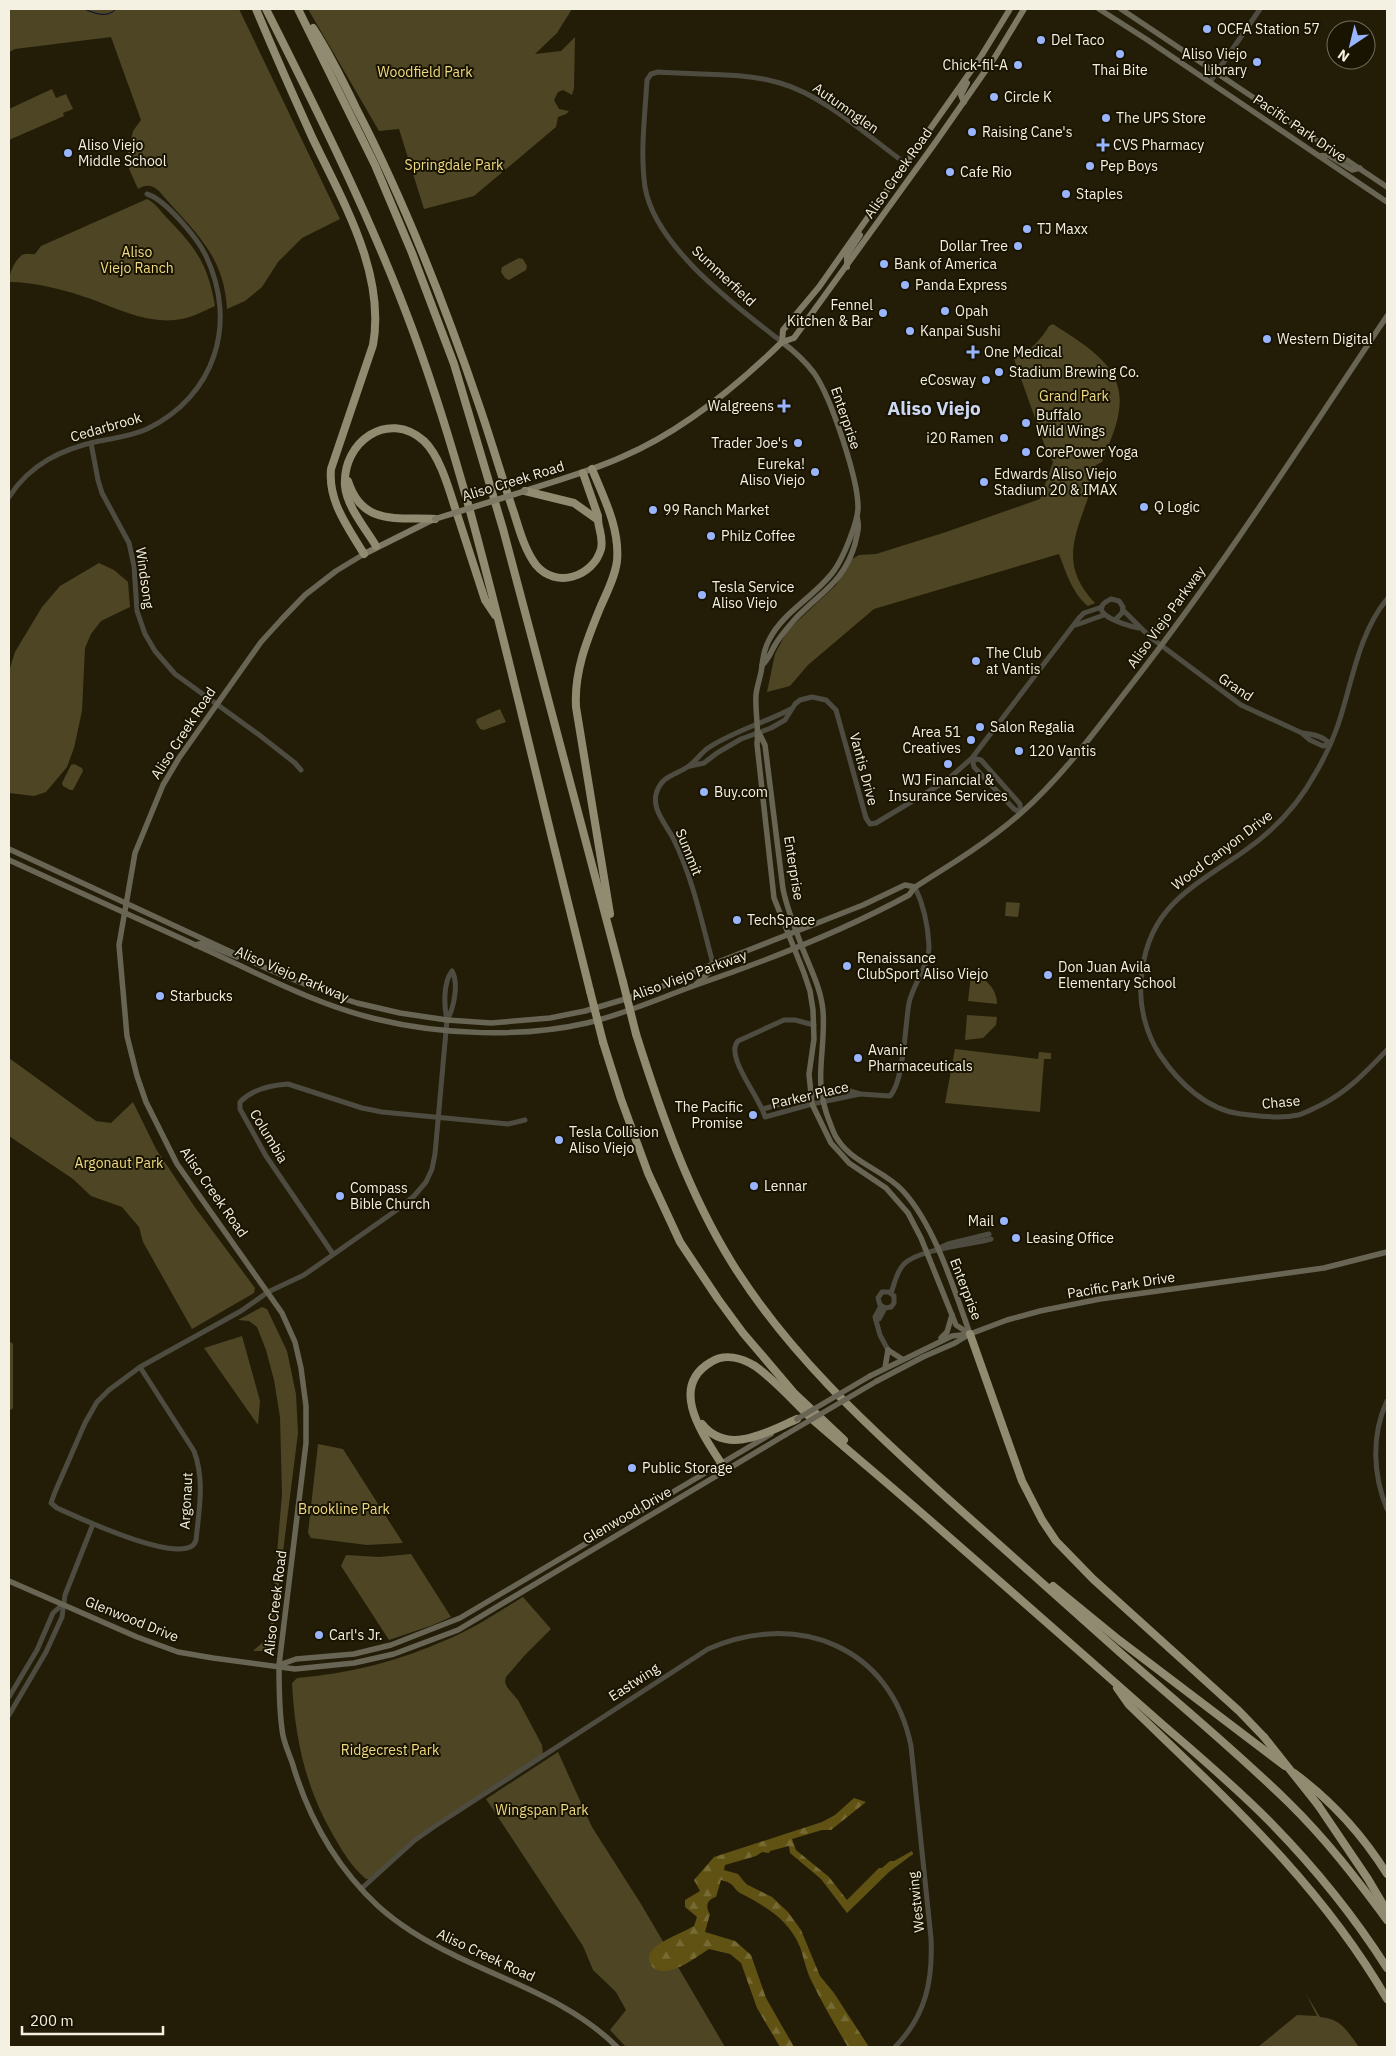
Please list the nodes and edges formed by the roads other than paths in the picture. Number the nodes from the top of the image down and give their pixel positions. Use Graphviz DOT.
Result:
graph roads {
  1 [pos="256,9"];
  2 [pos="266,9"];
  3 [pos="300,9"];
  4 [pos="1010,9"];
  5 [pos="1024,9"];
  6 [pos="1099,9"];
  7 [pos="1120,9"];
  8 [pos="1260,9"];
  9 [pos="1146,39"];
  10 [pos="1187,53"];
  11 [pos="980,58"];
  12 [pos="1216,73"];
  13 [pos="651,74"];
  14 [pos="1210,82"];
  15 [pos="964,102"];
  16 [pos="1319,156"];
  17 [pos="905,164"];
  18 [pos="1360,168"];
  19 [pos="915,171"];
  20 [pos="1387,187"];
  21 [pos="147,194"];
  22 [pos="1387,202"];
  23 [pos="859,230"];
  24 [pos="846,268"];
  25 [pos="1387,316"];
  26 [pos="782,342"];
  27 [pos="91,443"];
  28 [pos="592,469"];
  29 [pos="583,473"];
  30 [pos="347,474"];
  31 [pos="525,491"];
  32 [pos="9,497"];
  33 [pos="435,519"];
  34 [pos="598,520"];
  35 [pos="376,546"];
  36 [pos="364,554"];
  37 [pos="1386,603"];
  38 [pos="1102,608"];
  39 [pos="1123,610"];
  40 [pos="1104,615"];
  41 [pos="1116,619"];
  42 [pos="499,620"];
  43 [pos="1075,625"];
  44 [pos="1139,628"];
  45 [pos="1162,646"];
  46 [pos="216,704"];
  47 [pos="792,709"];
  48 [pos="760,726"];
  49 [pos="1330,744"];
  50 [pos="972,758"];
  51 [pos="690,766"];
  52 [pos="301,770"];
  53 [pos="1021,813"];
  54 [pos="9,849"];
  55 [pos="9,860"];
  56 [pos="915,887"];
  57 [pos="126,902"];
  58 [pos="124,914"];
  59 [pos="797,932"];
  60 [pos="788,936"];
  61 [pos="195,945"];
  62 [pos="802,946"];
  63 [pos="794,949"];
  64 [pos="240,955"];
  65 [pos="617,958"];
  66 [pos="713,964"];
  67 [pos="694,986"];
  68 [pos="448,1020"];
  69 [pos="814,1025"];
  70 [pos="447,1030"];
  71 [pos="1387,1050"];
  72 [pos="1169,1069"];
  73 [pos="820,1093"];
  74 [pos="860,1094"];
  75 [pos="810,1097"];
  76 [pos="823,1102"];
  77 [pos="812,1104"];
  78 [pos="763,1109"];
  79 [pos="439,1117"];
  80 [pos="525,1120"];
  81 [pos="990,1237"];
  82 [pos="938,1250"];
  83 [pos="1387,1252"];
  84 [pos="927,1253"];
  85 [pos="333,1254"];
  86 [pos="268,1292"];
  87 [pos="891,1293"];
  88 [pos="883,1307"];
  89 [pos="952,1315"];
  90 [pos="970,1334"];
  91 [pos="938,1341"];
  92 [pos="888,1350"];
  93 [pos="902,1359"];
  94 [pos="140,1367"];
  95 [pos="884,1368"];
  96 [pos="1387,1401"];
  97 [pos="692,1410"];
  98 [pos="797,1419"];
  99 [pos="778,1429"];
  100 [pos="724,1468"];
  101 [pos="901,1494"];
  102 [pos="1387,1509"];
  103 [pos="964,1513"];
  104 [pos="93,1524"];
  105 [pos="9,1582"];
  106 [pos="63,1604"];
  107 [pos="279,1665"];
  108 [pos="1108,1676"];
  109 [pos="9,1697"];
  110 [pos="9,1715"];
  111 [pos="911,1746"];
  112 [pos="1387,1874"];
  113 [pos="360,1889"];
  114 [pos="1387,1911"];
  115 [pos="1387,1920"];
  116 [pos="1387,1968"];
  117 [pos="1387,1999"];
  118 [pos="617,2047"];
  119 [pos="895,2047"];
  1 -- 36 [label="highway"];
  2 -- 42 [label="highway"];
  3 -- 34 [label="highway"];
  3 -- 65 [label="highway"];
  4 -- 11 [label="main road, Aliso Creek Road"];
  5 -- 15 [label="main road, Aliso Creek Road"];
  6 -- 9 [label="main road, Pacific Park Drive"];
  7 -- 10 [label="main road, Pacific Park Drive"];
  8 -- 12 [label="street"];
  9 -- 10 [label="main road"];
  9 -- 14 [label="main road, Pacific Park Drive"];
  10 -- 12 [label="main road, Pacific Park Drive"];
  11 -- 15 [label="main road"];
  11 -- 17 [label="main road, Aliso Creek Road"];
  12 -- 14 [label="street"];
  12 -- 18 [label="main road, Pacific Park Drive"];
  13 -- 17 [label="street, Autumnglen"];
  13 -- 26 [label="street, Summerfield"];
  14 -- 16 [label="main road, Pacific Park Drive"];
  15 -- 19 [label="main road, Aliso Creek Road"];
  16 -- 18 [label="main road"];
  16 -- 22 [label="main road, Pacific Park Drive"];
  17 -- 19 [label="main road"];
  17 -- 23 [label="main road, Aliso Creek Road"];
  18 -- 20 [label="main road, Pacific Park Drive"];
  19 -- 24 [label="main road, Aliso Creek Road"];
  21 -- 27 [label="street, Cedarbrook"];
  23 -- 24 [label="main road"];
  23 -- 26 [label="main road, Aliso Creek Road"];
  24 -- 26 [label="main road, Aliso Creek Road"];
  25 -- 45 [label="main road, Aliso Viejo Parkway"];
  26 -- 28 [label="main road, Aliso Creek Road"];
  26 -- 48 [label="main road, Enterprise"];
  27 -- 32 [label="street, Cedarbrook"];
  27 -- 46 [label="street, Windsong"];
  28 -- 29 [label="main road, Aliso Creek Road"];
  28 -- 65 [label="highway"];
  29 -- 31 [label="main road, Aliso Creek Road"];
  29 -- 34 [label="highway"];
  30 -- 33 [label="highway"];
  30 -- 35 [label="highway"];
  30 -- 42 [label="highway"];
  31 -- 33 [label="main road, Aliso Creek Road, bridge"];
  31 -- 34 [label="highway"];
  33 -- 35 [label="main road, Aliso Creek Road"];
  35 -- 36 [label="main road, Aliso Creek Road"];
  36 -- 46 [label="main road, Aliso Creek Road"];
  37 -- 49 [label="street, Wood Canyon Drive"];
  38 -- 39 [label="street"];
  38 -- 40 [label="street"];
  38 -- 43 [label="street, Vantis Drive"];
  39 -- 41 [label="street"];
  39 -- 44 [label="street, Grand"];
  40 -- 41 [label="street"];
  40 -- 43 [label="street"];
  41 -- 44 [label="street, Grand"];
  42 -- 101 [label="highway, bridge"];
  43 -- 50 [label="street, Vantis Drive"];
  44 -- 45 [label="street, Grand"];
  45 -- 49 [label="street, Grand"];
  45 -- 53 [label="main road, Aliso Viejo Parkway"];
  46 -- 52 [label="street, Windsong"];
  46 -- 57 [label="main road, Aliso Creek Road"];
  47 -- 48 [label="street, Vantis Drive"];
  47 -- 48 [label="street, Vantis Drive"];
  47 -- 50 [label="street, Vantis Drive"];
  48 -- 51 [label="street, Summit"];
  48 -- 51 [label="street, Summit"];
  48 -- 59 [label="main road, Enterprise"];
  48 -- 60 [label="main road, Enterprise"];
  49 -- 72 [label="street, Wood Canyon Drive"];
  50 -- 53 [label="street"];
  50 -- 53 [label="street"];
  51 -- 66 [label="street, Summit"];
  53 -- 56 [label="main road, Aliso Viejo Parkway"];
  54 -- 57 [label="main road, Aliso Viejo Parkway"];
  55 -- 58 [label="main road, Aliso Viejo Parkway"];
  56 -- 59 [label="main road, Aliso Viejo Parkway"];
  56 -- 62 [label="main road, Aliso Viejo Parkway"];
  56 -- 74 [label="street, Parker Place"];
  57 -- 58 [label="main road, Aliso Creek Road"];
  57 -- 64 [label="main road, Aliso Viejo Parkway"];
  58 -- 61 [label="main road, Aliso Viejo Parkway"];
  58 -- 86 [label="main road, Aliso Creek Road"];
  59 -- 60 [label="main road, Aliso Viejo Parkway"];
  59 -- 62 [label="main road, Enterprise"];
  60 -- 63 [label="main road, Enterprise"];
  60 -- 66 [label="main road, Aliso Viejo Parkway"];
  61 -- 64 [label="main road"];
  61 -- 70 [label="main road, Aliso Viejo Parkway"];
  62 -- 63 [label="main road, Aliso Viejo Parkway"];
  62 -- 73 [label="main road, Enterprise"];
  63 -- 67 [label="main road, Aliso Viejo Parkway"];
  63 -- 69 [label="main road, Enterprise"];
  64 -- 68 [label="main road, Aliso Viejo Parkway"];
  65 -- 103 [label="highway, bridge"];
  66 -- 67 [label="main road"];
  66 -- 68 [label="main road, Aliso Viejo Parkway"];
  67 -- 70 [label="main road, Aliso Viejo Parkway"];
  68 -- 68 [label="street"];
  68 -- 70 [label="street"];
  69 -- 75 [label="main road, Enterprise"];
  69 -- 78 [label="street"];
  70 -- 79 [label="street"];
  71 -- 72 [label="street, Chase"];
  73 -- 74 [label="street, Parker Place"];
  73 -- 75 [label="street, Parker Place"];
  73 -- 76 [label="main road, Enterprise"];
  74 -- 76 [label="street, Parker Place"];
  75 -- 77 [label="main road, Enterprise"];
  75 -- 78 [label="street, Parker Place"];
  76 -- 77 [label="street, Parker Place"];
  76 -- 82 [label="main road, Enterprise"];
  77 -- 78 [label="street, Parker Place"];
  77 -- 84 [label="main road, Enterprise"];
  79 -- 80 [label="street, Columbia"];
  79 -- 85 [label="street"];
  79 -- 85 [label="street, Columbia"];
  81 -- 82 [label="street"];
  82 -- 84 [label="street"];
  82 -- 90 [label="main road, Enterprise"];
  83 -- 90 [label="main road, Pacific Park Drive"];
  84 -- 87 [label="street"];
  84 -- 89 [label="main road, Enterprise"];
  85 -- 86 [label="street"];
  86 -- 94 [label="street, Argonaut"];
  86 -- 107 [label="main road, Aliso Creek Road"];
  87 -- 88 [label="street"];
  87 -- 88 [label="street"];
  88 -- 92 [label="street"];
  89 -- 90 [label="main road, Enterprise"];
  89 -- 91 [label="main road"];
  90 -- 91 [label="main road, Pacific Park Drive"];
  90 -- 100 [label="main road, Glenwood Drive, bridge"];
  90 -- 114 [label="highway, bridge"];
  91 -- 93 [label="main road, Pacific Park Drive"];
  92 -- 93 [label="main road"];
  92 -- 95 [label="main road"];
  93 -- 95 [label="main road, Pacific Park Drive"];
  94 -- 104 [label="street, Argonaut"];
  94 -- 104 [label="street, Argonaut"];
  95 -- 98 [label="main road, Pacific Park Drive, bridge"];
  96 -- 102 [label="street"];
  97 -- 99 [label="highway"];
  97 -- 100 [label="highway"];
  97 -- 101 [label="highway"];
  98 -- 99 [label="highway"];
  99 -- 100 [label="main road, Glenwood Drive"];
  100 -- 107 [label="main road, Glenwood Drive"];
  100 -- 107 [label="main road, Glenwood Drive"];
  101 -- 108 [label="highway"];
  103 -- 112 [label="highway"];
  103 -- 115 [label="highway"];
  104 -- 106 [label="street"];
  105 -- 106 [label="main road, Glenwood Drive"];
  106 -- 107 [label="main road, Glenwood Drive"];
  106 -- 109 [label="street"];
  106 -- 110 [label="street"];
  107 -- 113 [label="main road, Aliso Creek Road"];
  108 -- 116 [label="highway"];
  108 -- 117 [label="highway"];
  111 -- 113 [label="street, Eastwing"];
  111 -- 119 [label="street, Westwing"];
  113 -- 118 [label="main road, Aliso Creek Road"];
}
